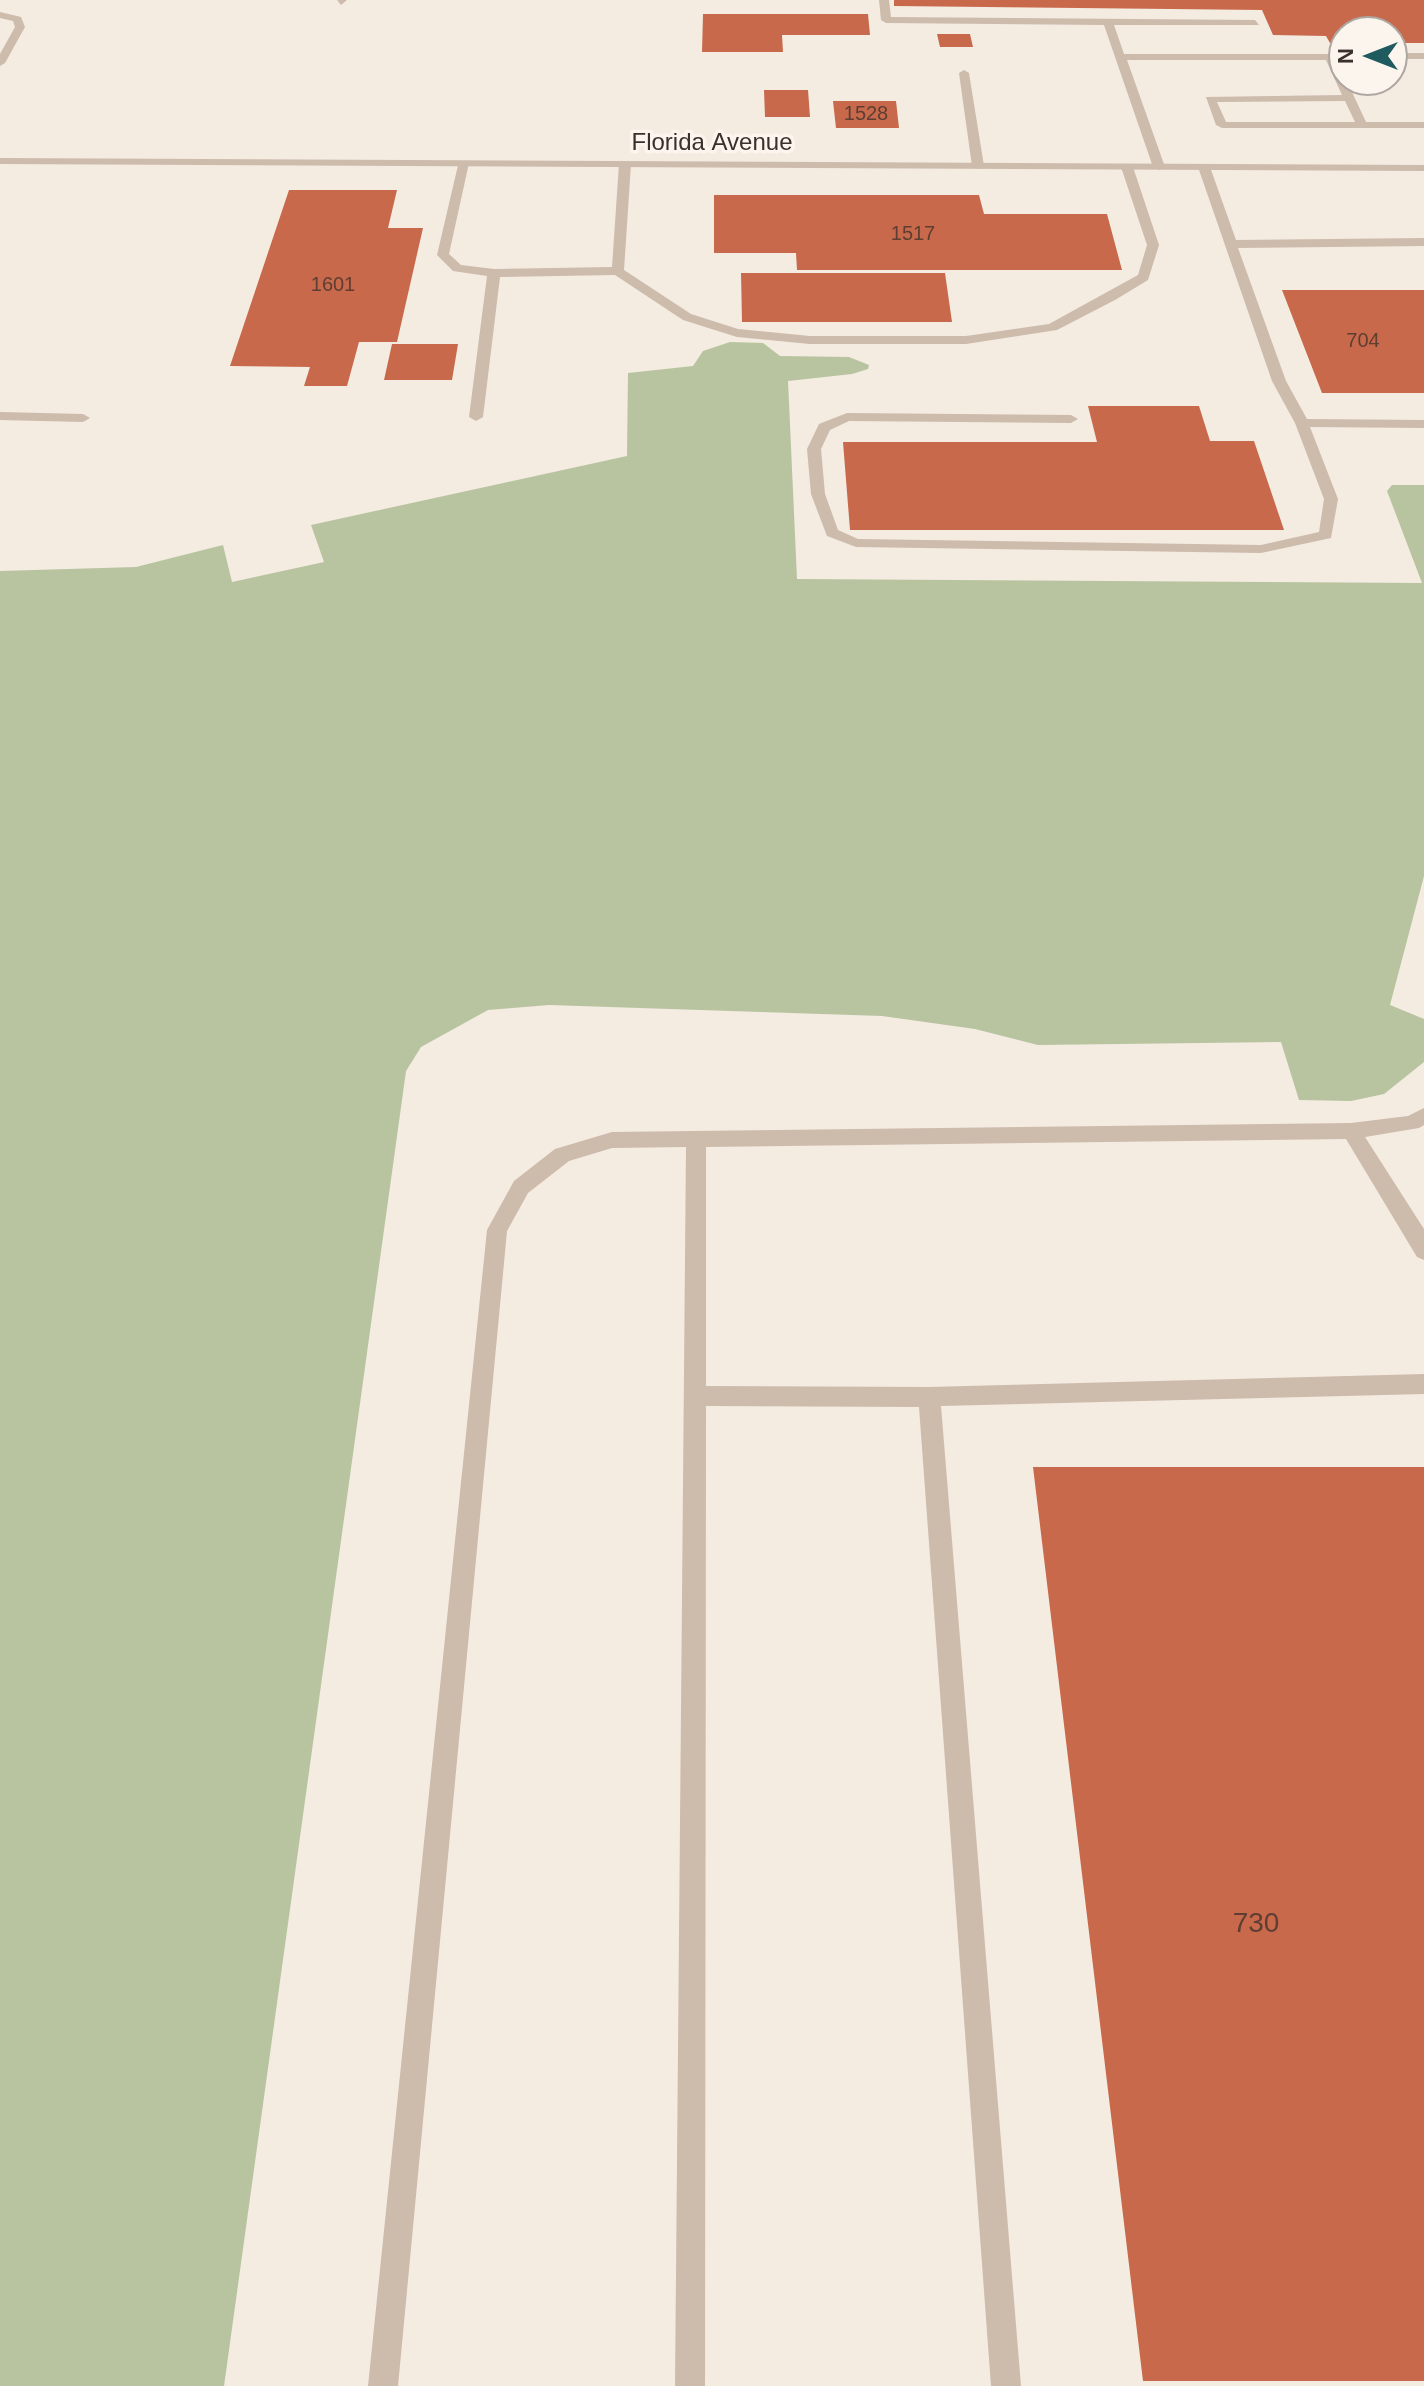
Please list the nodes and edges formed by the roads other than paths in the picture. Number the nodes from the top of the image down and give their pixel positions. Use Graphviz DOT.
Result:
graph roads {
  1 [pos="884,0"];
  2 [pos="0,15"];
  3 [pos="1108,22"];
  4 [pos="1255,23"];
  5 [pos="1122,57"];
  6 [pos="1328,57"];
  7 [pos="0,63"];
  8 [pos="964,73"];
  9 [pos="1349,98"];
  10 [pos="1362,125"];
  11 [pos="1424,125"];
  12 [pos="0,161"];
  13 [pos="463,163"];
  14 [pos="625,164"];
  15 [pos="978,166"];
  16 [pos="1127,167"];
  17 [pos="1159,167"];
  18 [pos="1204,167"];
  19 [pos="1424,168"];
  20 [pos="1424,242"];
  21 [pos="1231,244"];
  22 [pos="618,271"];
  23 [pos="494,273"];
  24 [pos="0,416"];
  25 [pos="476,417"];
  26 [pos="83,418"];
  27 [pos="1071,419"];
  28 [pos="1302,423"];
  29 [pos="1424,424"];
  30 [pos="1424,1116"];
  31 [pos="1351,1131"];
  32 [pos="696,1140"];
  33 [pos="1422,1242"];
  34 [pos="1424,1384"];
  35 [pos="695,1396"];
  36 [pos="929,1397"];
  37 [pos="383,2386"];
  38 [pos="690,2386"];
  39 [pos="1006,2386"];
  1 -- 3 [label="street"];
  2 -- 7 [label="street"];
  3 -- 4 [label="street"];
  3 -- 5 [label="street"];
  5 -- 6 [label="street"];
  5 -- 17 [label="street"];
  8 -- 15 [label="street"];
  9 -- 10 [label="street"];
  9 -- 10 [label="street"];
  10 -- 11 [label="street"];
  12 -- 13 [label="street, Florida Avenue"];
  13 -- 14 [label="street, Florida Avenue"];
  13 -- 23 [label="street"];
  14 -- 15 [label="street, Florida Avenue"];
  14 -- 22 [label="street"];
  15 -- 16 [label="street, Florida Avenue"];
  16 -- 17 [label="street, Florida Avenue"];
  16 -- 22 [label="street"];
  17 -- 18 [label="street, Florida Avenue"];
  18 -- 19 [label="street, Florida Avenue"];
  18 -- 21 [label="street"];
  20 -- 21 [label="street"];
  21 -- 28 [label="street"];
  22 -- 23 [label="street"];
  23 -- 25 [label="street"];
  24 -- 26 [label="street"];
  27 -- 28 [label="street"];
  28 -- 29 [label="street"];
  30 -- 31 [label="street"];
  31 -- 32 [label="street"];
  31 -- 33 [label="street"];
  32 -- 35 [label="street"];
  32 -- 37 [label="street"];
  34 -- 36 [label="street"];
  35 -- 36 [label="street"];
  35 -- 38 [label="street"];
  36 -- 39 [label="street"];
}
